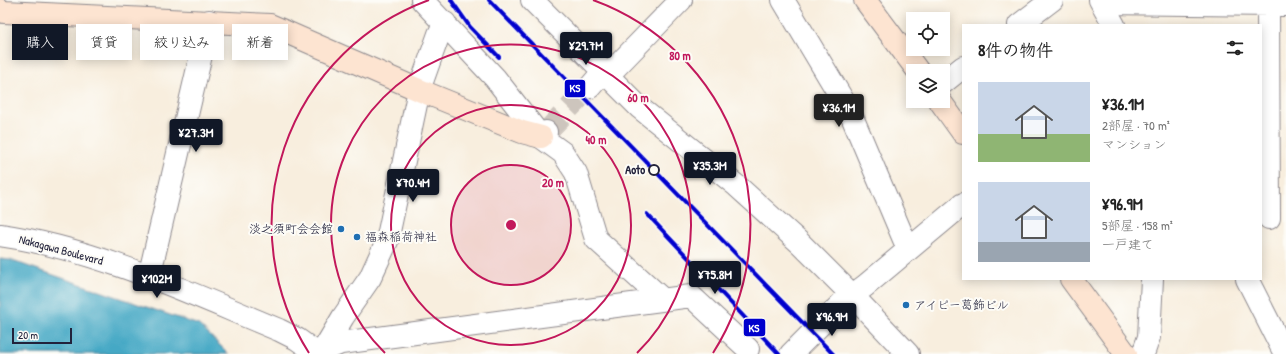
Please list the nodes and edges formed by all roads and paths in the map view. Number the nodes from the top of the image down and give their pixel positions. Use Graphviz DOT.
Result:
graph roads {
  1 [pos="422,0"];
  2 [pos="532,0"];
  3 [pos="681,0"];
  4 [pos="783,0"];
  5 [pos="865,0"];
  6 [pos="1052,0"];
  7 [pos="1109,2"];
  8 [pos="1274,3"];
  9 [pos="0,10"];
  10 [pos="209,21"];
  11 [pos="445,23"];
  12 [pos="1020,24"];
  13 [pos="1114,24"];
  14 [pos="913,64"];
  15 [pos="962,68"];
  16 [pos="950,77"];
  17 [pos="598,81"];
  18 [pos="419,90"];
  19 [pos="945,108"];
  20 [pos="962,132"];
  21 [pos="543,134"];
  22 [pos="962,205"];
  23 [pos="1272,219"];
  24 [pos="0,235"];
  25 [pos="908,249"];
  26 [pos="149,277"];
  27 [pos="1072,280"];
  28 [pos="1154,280"];
  29 [pos="1248,280"];
  30 [pos="853,296"];
  31 [pos="662,300"];
  32 [pos="748,352"];
  33 [pos="321,354"];
  34 [pos="791,354"];
  35 [pos="908,354"];
  36 [pos="1126,354"];
  37 [pos="1143,354"];
  38 [pos="1285,354"];
  1 -- 11 [label="street"];
  2 -- 17 [label="street"];
  3 -- 17 [label="street"];
  4 -- 25 [label="street"];
  5 -- 14 [label="street"];
  6 -- 12 [label="street"];
  7 -- 8 [label="street"];
  7 -- 13 [label="street"];
  8 -- 23 [label="street"];
  9 -- 10 [label="street"];
  10 -- 18 [label="street"];
  10 -- 26 [label="street"];
  11 -- 18 [label="street"];
  11 -- 21 [label="street"];
  15 -- 16 [label="street"];
  17 -- 30 [label="street"];
  18 -- 21 [label="street"];
  18 -- 33 [label="street"];
  19 -- 20 [label="street"];
  21 -- 31 [label="street"];
  22 -- 25 [label="street"];
  24 -- 26 [label="street, Nakagawa Boulevard"];
  25 -- 30 [label="street"];
  26 -- 33 [label="street, Nakagawa Boulevard"];
  27 -- 36 [label="street"];
  28 -- 37 [label="street"];
  29 -- 38 [label="street"];
  30 -- 34 [label="street"];
  30 -- 35 [label="street"];
  31 -- 32 [label="street"];
  31 -- 33 [label="street"];
}
